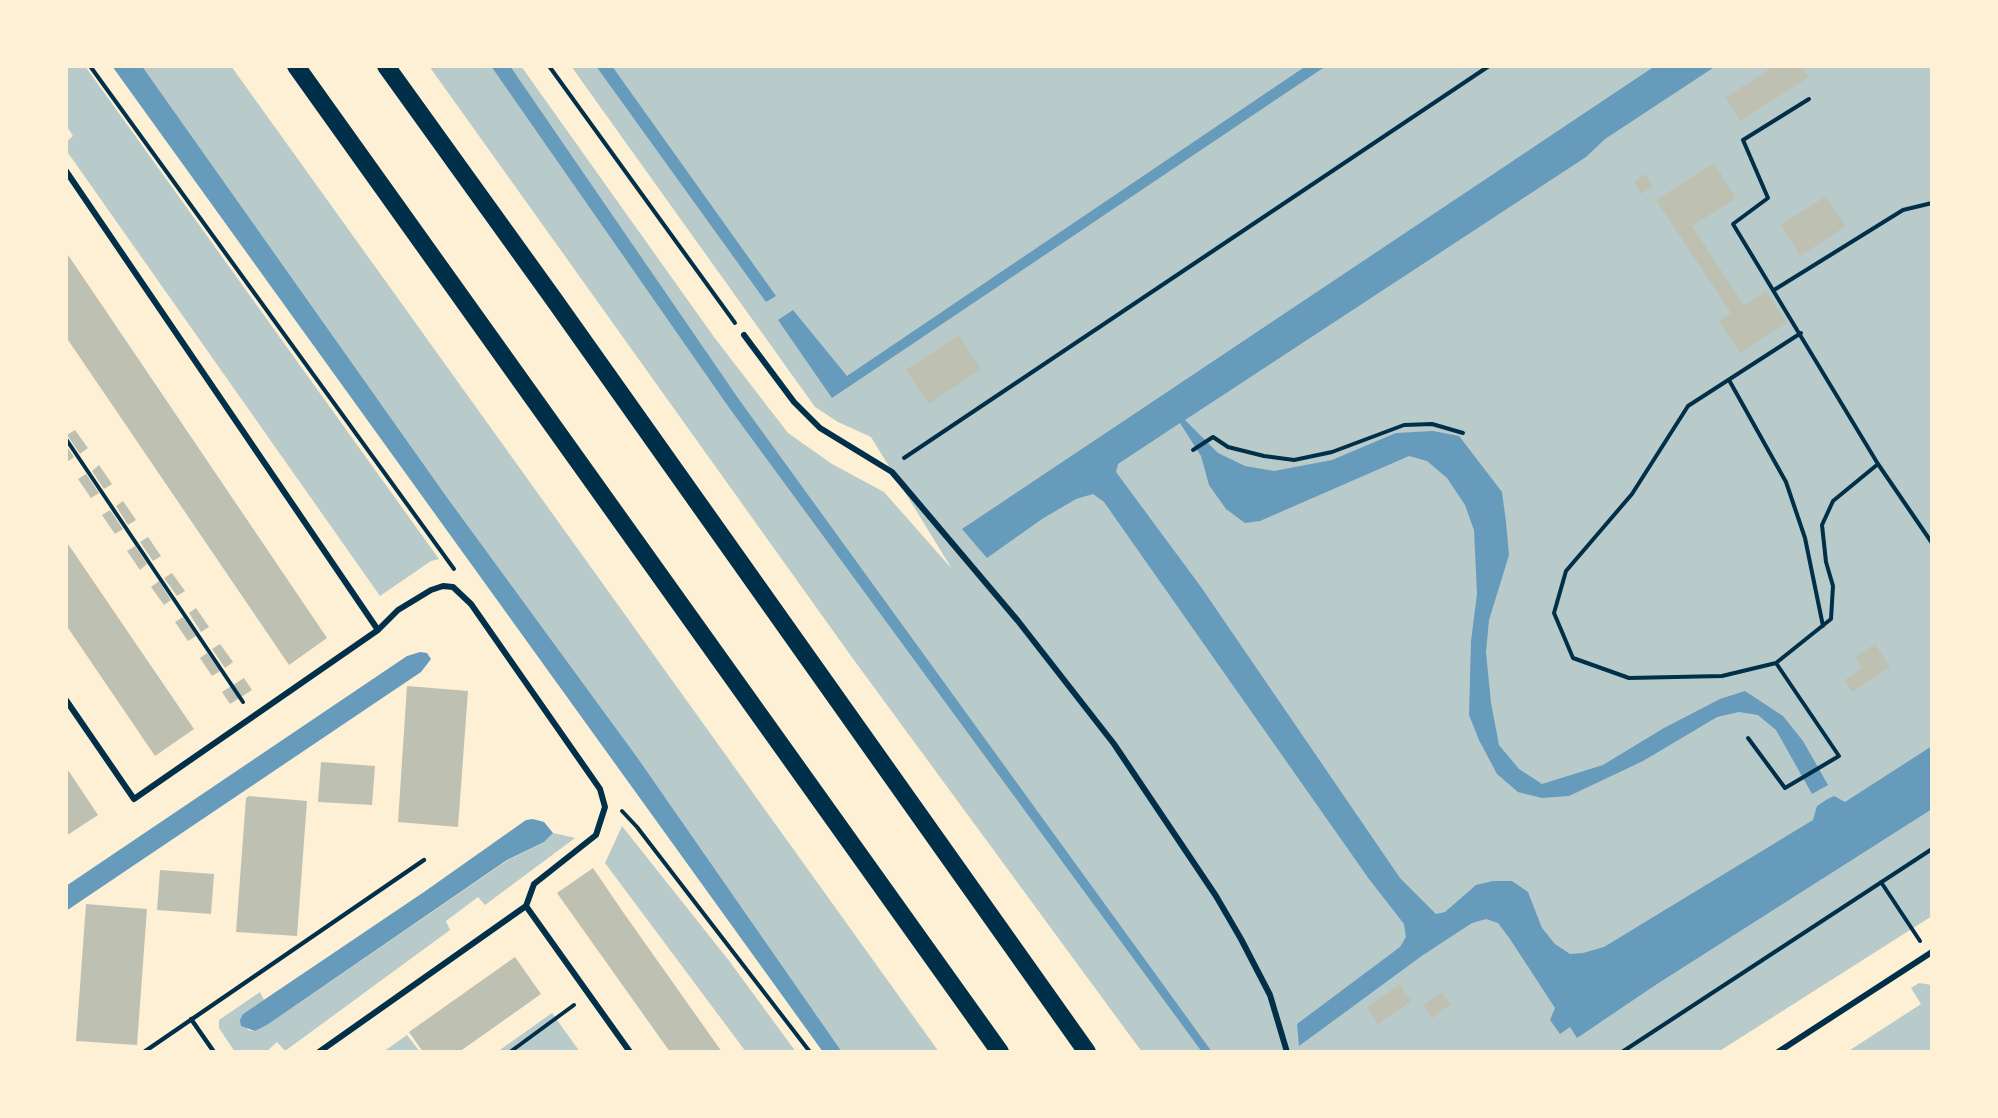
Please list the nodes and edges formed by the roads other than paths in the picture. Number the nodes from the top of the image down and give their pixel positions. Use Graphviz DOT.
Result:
graph roads {
  1 [pos="296,66"];
  2 [pos="386,66"];
  3 [pos="66,171"];
  4 [pos="744,335"];
  5 [pos="378,630"];
  6 [pos="66,700"];
  7 [pos="424,861"];
  8 [pos="526,906"];
  9 [pos="1931,955"];
  10 [pos="191,1019"];
  11 [pos="144,1052"];
  12 [pos="214,1052"];
  13 [pos="319,1052"];
  14 [pos="630,1052"];
  15 [pos="1000,1052"];
  16 [pos="1087,1052"];
  17 [pos="1287,1052"];
  18 [pos="1778,1052"];
  1 -- 15 [label="highway"];
  2 -- 16 [label="highway"];
  3 -- 5 [label="street"];
  4 -- 17 [label="street"];
  5 -- 6 [label="street"];
  5 -- 8 [label="street"];
  7 -- 10 [label="lane"];
  8 -- 13 [label="street"];
  8 -- 14 [label="street"];
  9 -- 18 [label="street"];
  10 -- 11 [label="lane"];
  10 -- 12 [label="lane"];
}
